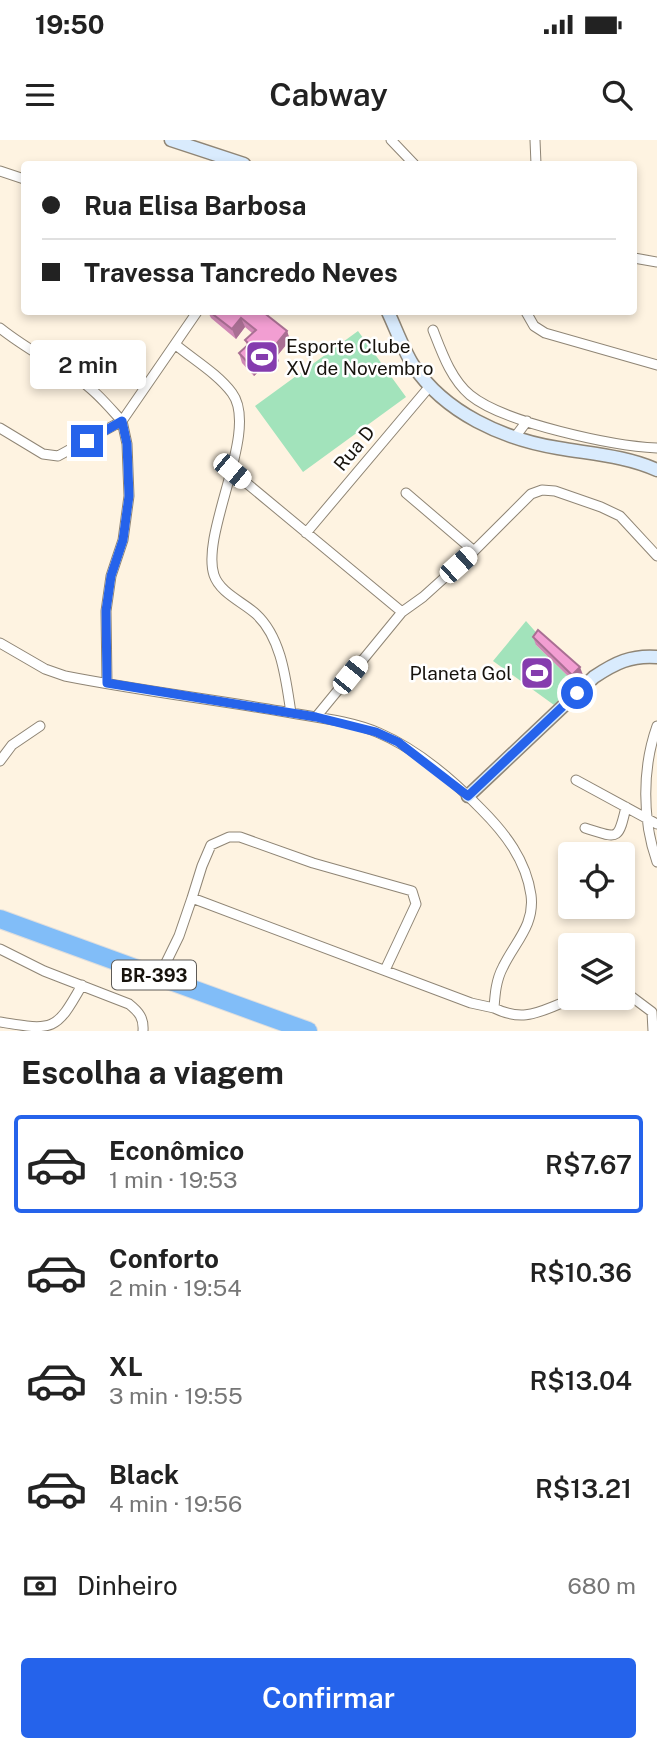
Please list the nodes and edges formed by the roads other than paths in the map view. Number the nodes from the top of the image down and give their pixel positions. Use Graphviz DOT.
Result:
graph roads {
  1 [pos="171,140"];
  2 [pos="391,140"];
  3 [pos="535,140"];
  4 [pos="235,161"];
  5 [pos="411,161"];
  6 [pos="536,161"];
  7 [pos="0,171"];
  8 [pos="21,178"];
  9 [pos="637,259"];
  10 [pos="657,262"];
  11 [pos="193,315"];
  12 [pos="389,315"];
  13 [pos="528,315"];
  14 [pos="0,328"];
  15 [pos="433,330"];
  16 [pos="176,345"];
  17 [pos="657,365"];
  18 [pos="430,386"];
  19 [pos="122,421"];
  20 [pos="527,421"];
  21 [pos="0,428"];
  22 [pos="515,437"];
  23 [pos="657,448"];
  24 [pos="657,470"];
  25 [pos="232,471"];
  26 [pos="406,493"];
  27 [pos="306,533"];
  28 [pos="474,551"];
  29 [pos="657,556"];
  30 [pos="401,612"];
  31 [pos="0,643"];
  32 [pos="657,657"];
  33 [pos="107,683"];
  34 [pos="291,713"];
  35 [pos="316,717"];
  36 [pos="40,726"];
  37 [pos="657,726"];
  38 [pos="0,761"];
  39 [pos="652,769"];
  40 [pos="576,780"];
  41 [pos="468,796"];
  42 [pos="626,807"];
  43 [pos="652,821"];
  44 [pos="585,828"];
  45 [pos="657,862"];
  46 [pos="192,898"];
  47 [pos="0,919"];
  48 [pos="0,949"];
  49 [pos="385,970"];
  50 [pos="159,977"];
  51 [pos="82,985"];
  52 [pos="635,1000"];
  53 [pos="558,1004"];
  54 [pos="494,1009"];
  55 [pos="654,1013"];
  56 [pos="0,1022"];
  57 [pos="143,1031"];
  58 [pos="308,1031"];
  59 [pos="653,1031"];
  1 -- 4 [label="street"];
  2 -- 5 [label="street"];
  3 -- 6 [label="street"];
  7 -- 8 [label="street"];
  9 -- 10 [label="street"];
  11 -- 16 [label="street"];
  12 -- 18 [label="street"];
  13 -- 17 [label="street"];
  14 -- 19 [label="street"];
  15 -- 20 [label="street"];
  16 -- 19 [label="street"];
  16 -- 25 [label="street"];
  18 -- 22 [label="street"];
  18 -- 27 [label="street, Rua D"];
  19 -- 21 [label="street"];
  19 -- 33 [label="street"];
  20 -- 22 [label="street"];
  20 -- 23 [label="street"];
  22 -- 24 [label="street"];
  25 -- 27 [label="street"];
  25 -- 34 [label="street"];
  26 -- 28 [label="street"];
  27 -- 30 [label="street"];
  28 -- 29 [label="street"];
  28 -- 30 [label="street"];
  30 -- 35 [label="street"];
  31 -- 33 [label="street"];
  32 -- 41 [label="street"];
  33 -- 34 [label="street"];
  34 -- 35 [label="street"];
  35 -- 41 [label="street"];
  36 -- 38 [label="street"];
  37 -- 39 [label="street"];
  39 -- 43 [label="street"];
  40 -- 42 [label="street"];
  41 -- 54 [label="street"];
  42 -- 43 [label="street"];
  42 -- 44 [label="street"];
  43 -- 45 [label="street"];
  46 -- 49 [label="street"];
  46 -- 49 [label="street"];
  46 -- 50 [label="street"];
  47 -- 50 [label="highway, BR-393"];
  48 -- 51 [label="street"];
  49 -- 54 [label="street"];
  50 -- 58 [label="highway, BR-393"];
  51 -- 56 [label="street"];
  51 -- 57 [label="street"];
  52 -- 55 [label="street"];
  53 -- 54 [label="street"];
  55 -- 59 [label="street"];
}
